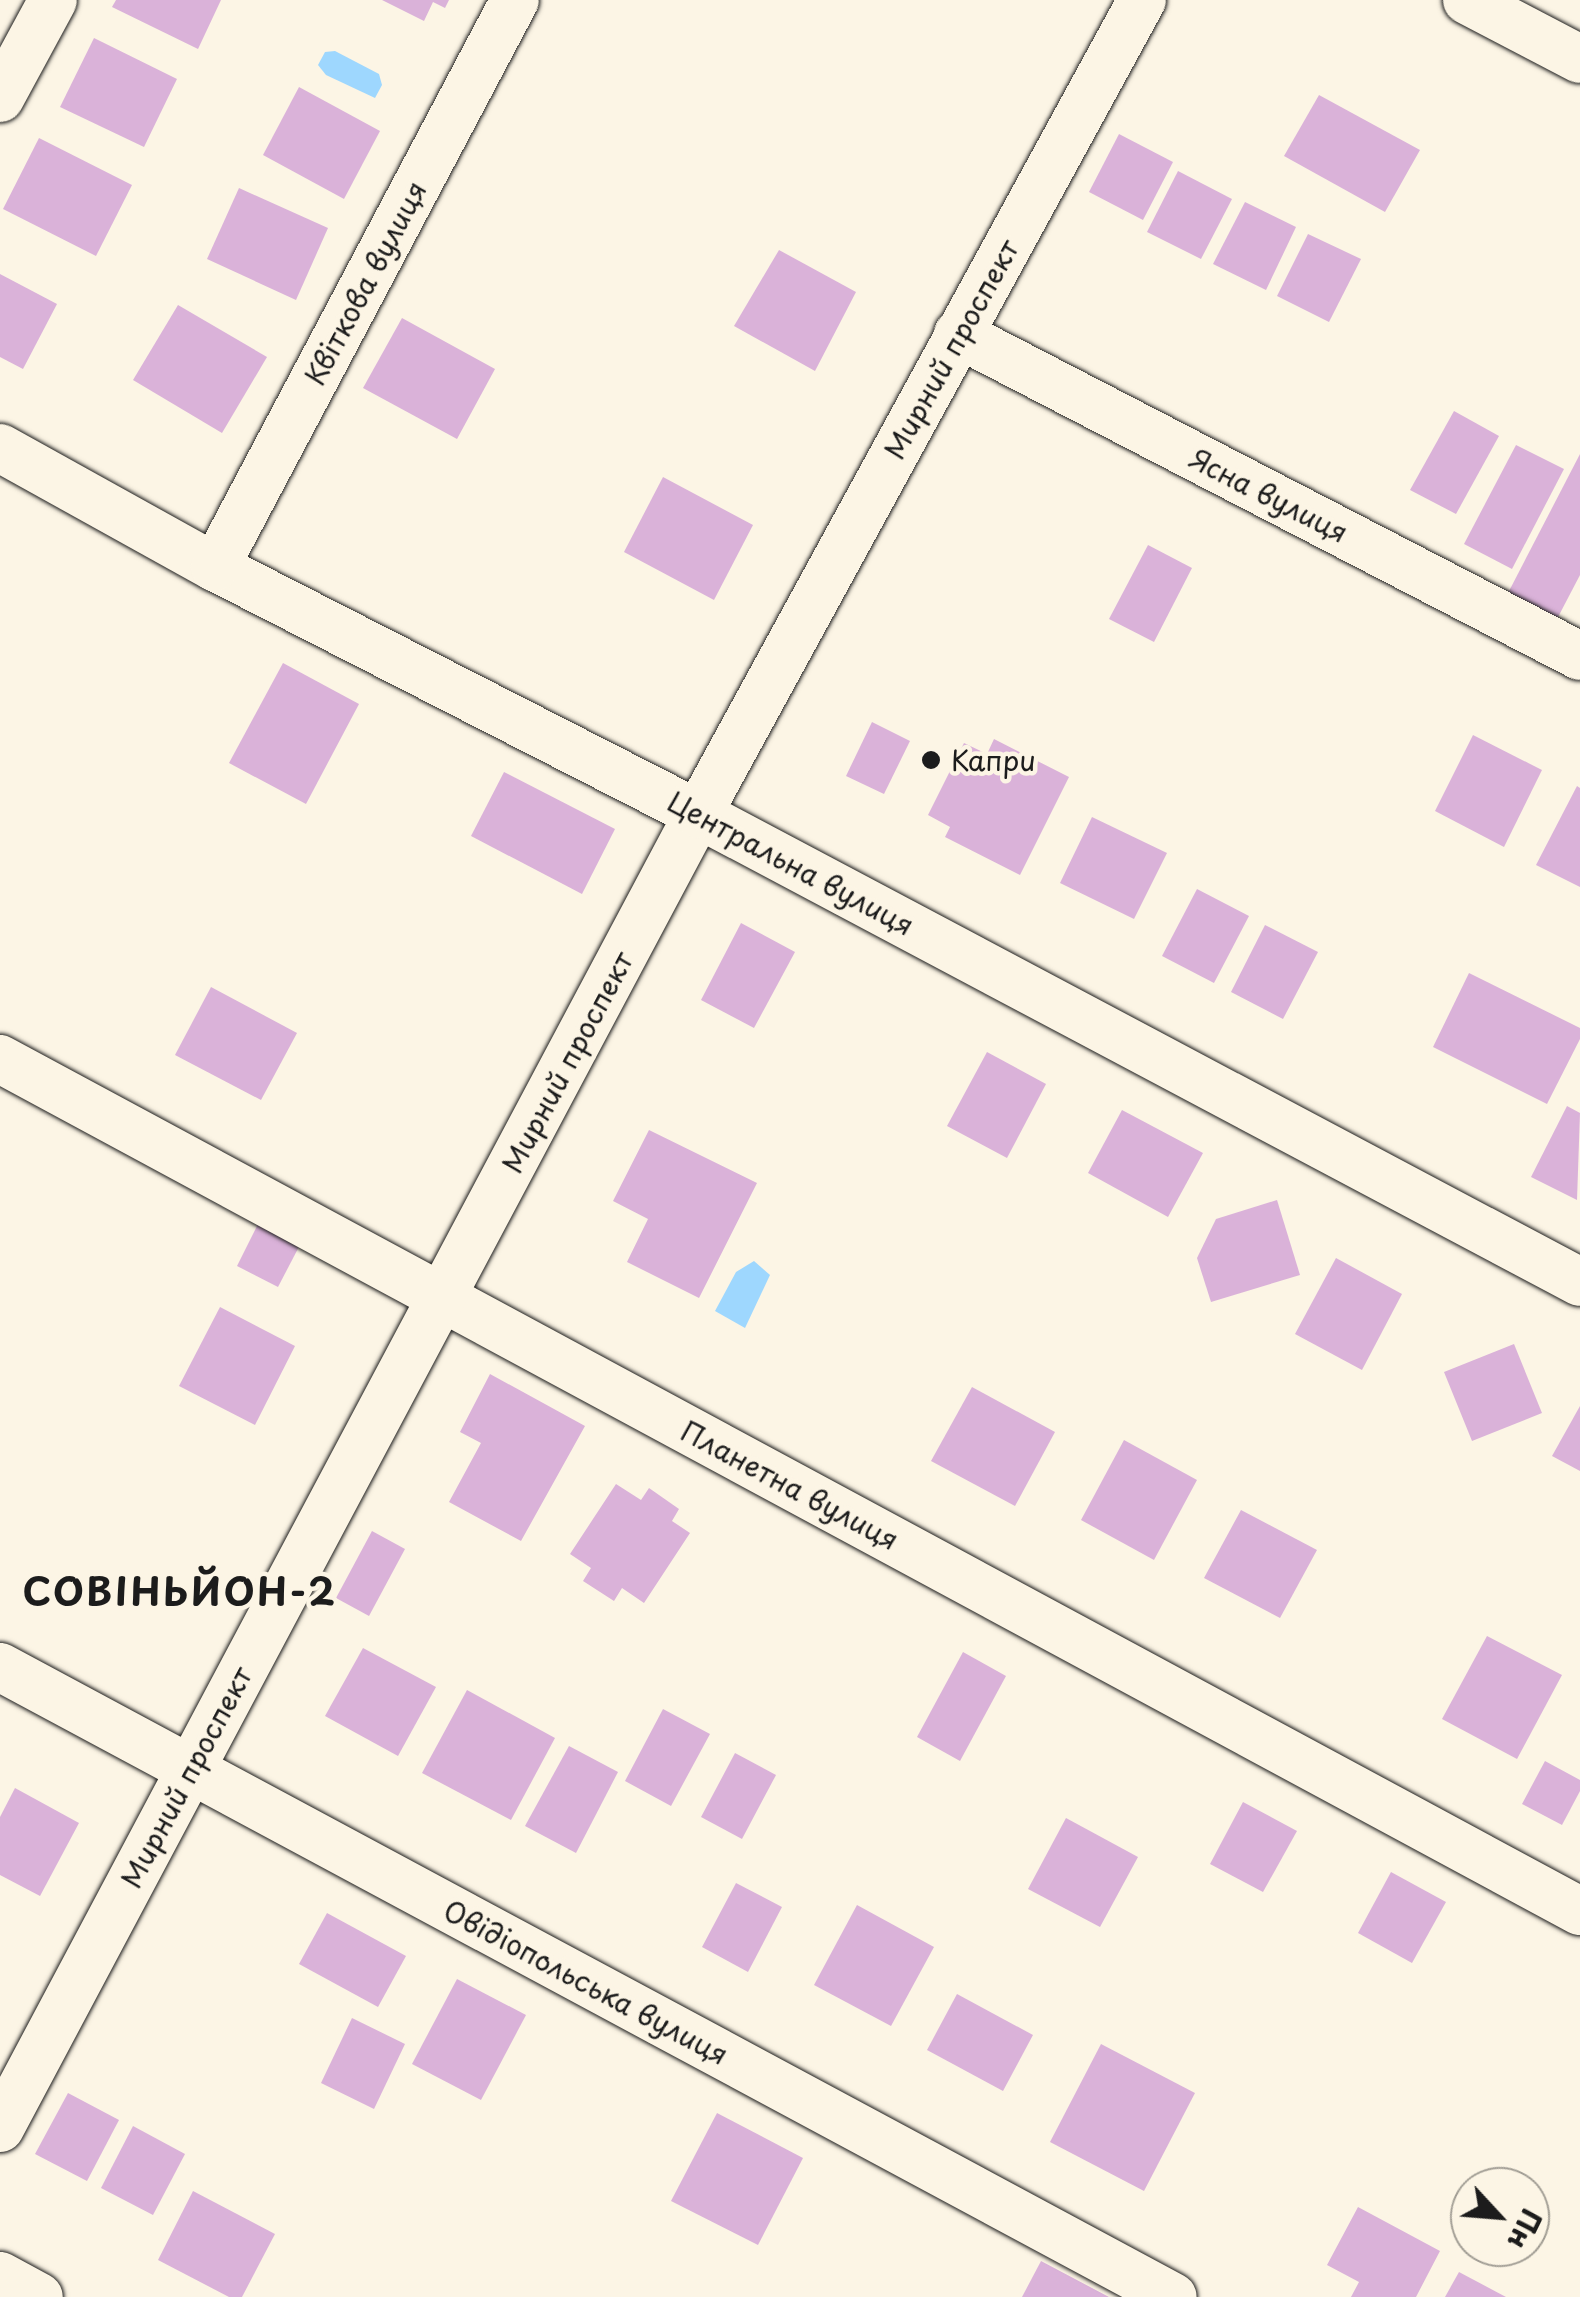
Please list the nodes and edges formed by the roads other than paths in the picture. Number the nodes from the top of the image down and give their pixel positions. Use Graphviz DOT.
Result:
graph roads {
  1 [pos="53,0"];
  2 [pos="515,0"];
  3 [pos="1142,0"];
  4 [pos="1467,0"];
  5 [pos="1580,59"];
  6 [pos="0,98"];
  7 [pos="958,334"];
  8 [pos="0,448"];
  9 [pos="215,567"];
  10 [pos="1580,656"];
  11 [pos="698,814"];
  12 [pos="0,1059"];
  13 [pos="1580,1282"];
  14 [pos="443,1298"];
  15 [pos="0,1666"];
  16 [pos="190,1768"];
  17 [pos="1580,1911"];
  18 [pos="0,2128"];
  19 [pos="0,2276"];
  20 [pos="39,2297"];
  21 [pos="1173,2297"];
  1 -- 6 [label="street"];
  2 -- 9 [label="street, Квіткова вулиця"];
  3 -- 7 [label="street, Мирний проспект"];
  4 -- 5 [label="street"];
  7 -- 10 [label="street, Ясна вулиця"];
  7 -- 11 [label="street, Мирний проспект"];
  8 -- 9 [label="street, Центральна вулиця"];
  9 -- 11 [label="street, Центральна вулиця"];
  11 -- 13 [label="street, Центральна вулиця"];
  11 -- 14 [label="street, Мирний проспект"];
  12 -- 14 [label="street, Планетна вулиця"];
  14 -- 16 [label="street, Мирний проспект"];
  14 -- 17 [label="street, Планетна вулиця"];
  15 -- 16 [label="street, Овідіопольська вулиця"];
  16 -- 18 [label="street, Мирний проспект"];
  16 -- 21 [label="street, Овідіопольська вулиця"];
  19 -- 20 [label="street"];
}
